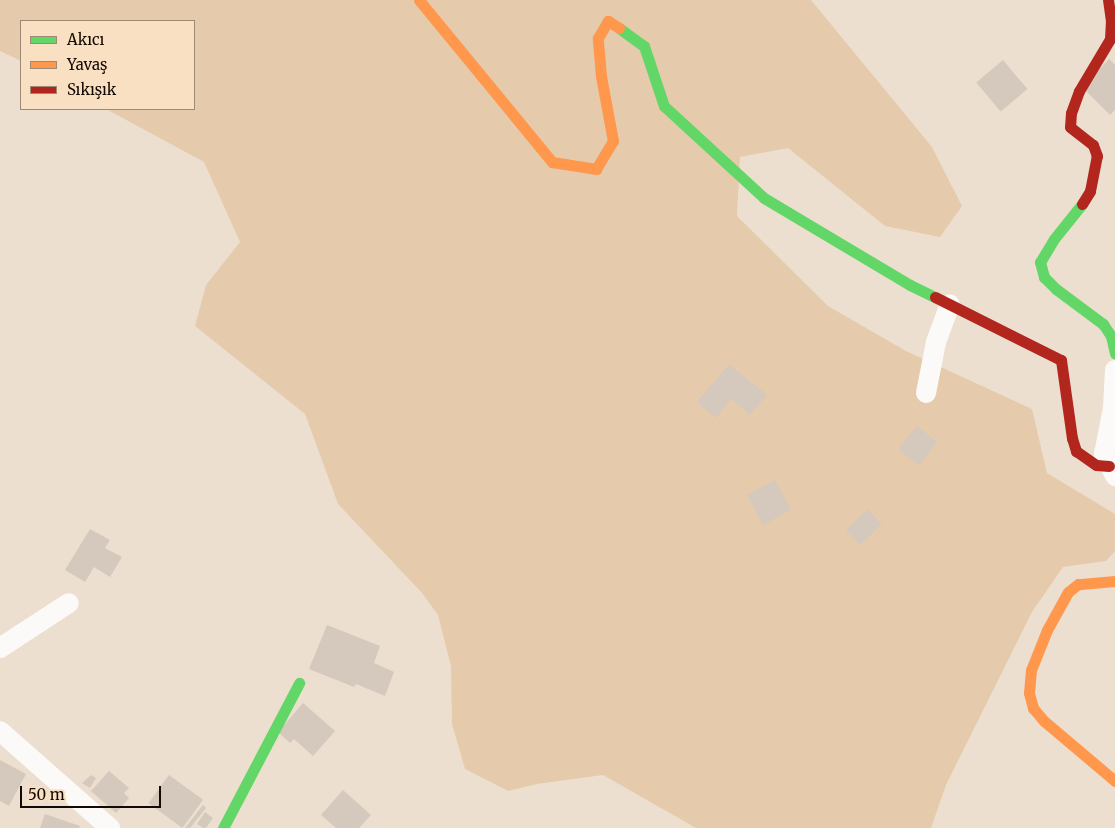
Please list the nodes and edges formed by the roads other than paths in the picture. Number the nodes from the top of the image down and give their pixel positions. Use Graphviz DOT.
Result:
graph roads {
  1 [pos="419,0"];
  2 [pos="1108,0"];
  3 [pos="950,304"];
  4 [pos="1115,354"];
  5 [pos="1115,370"];
  6 [pos="926,393"];
  7 [pos="1112,471"];
  8 [pos="1115,581"];
  9 [pos="69,603"];
  10 [pos="0,648"];
  11 [pos="299,683"];
  12 [pos="0,731"];
  13 [pos="1115,781"];
  14 [pos="110,828"];
  15 [pos="223,828"];
  1 -- 3 [label="street"];
  2 -- 4 [label="street"];
  3 -- 6 [label="street"];
  3 -- 7 [label="street"];
  5 -- 7 [label="street"];
  8 -- 13 [label="street"];
  9 -- 10 [label="street"];
  11 -- 15 [label="street"];
  12 -- 14 [label="street"];
}
